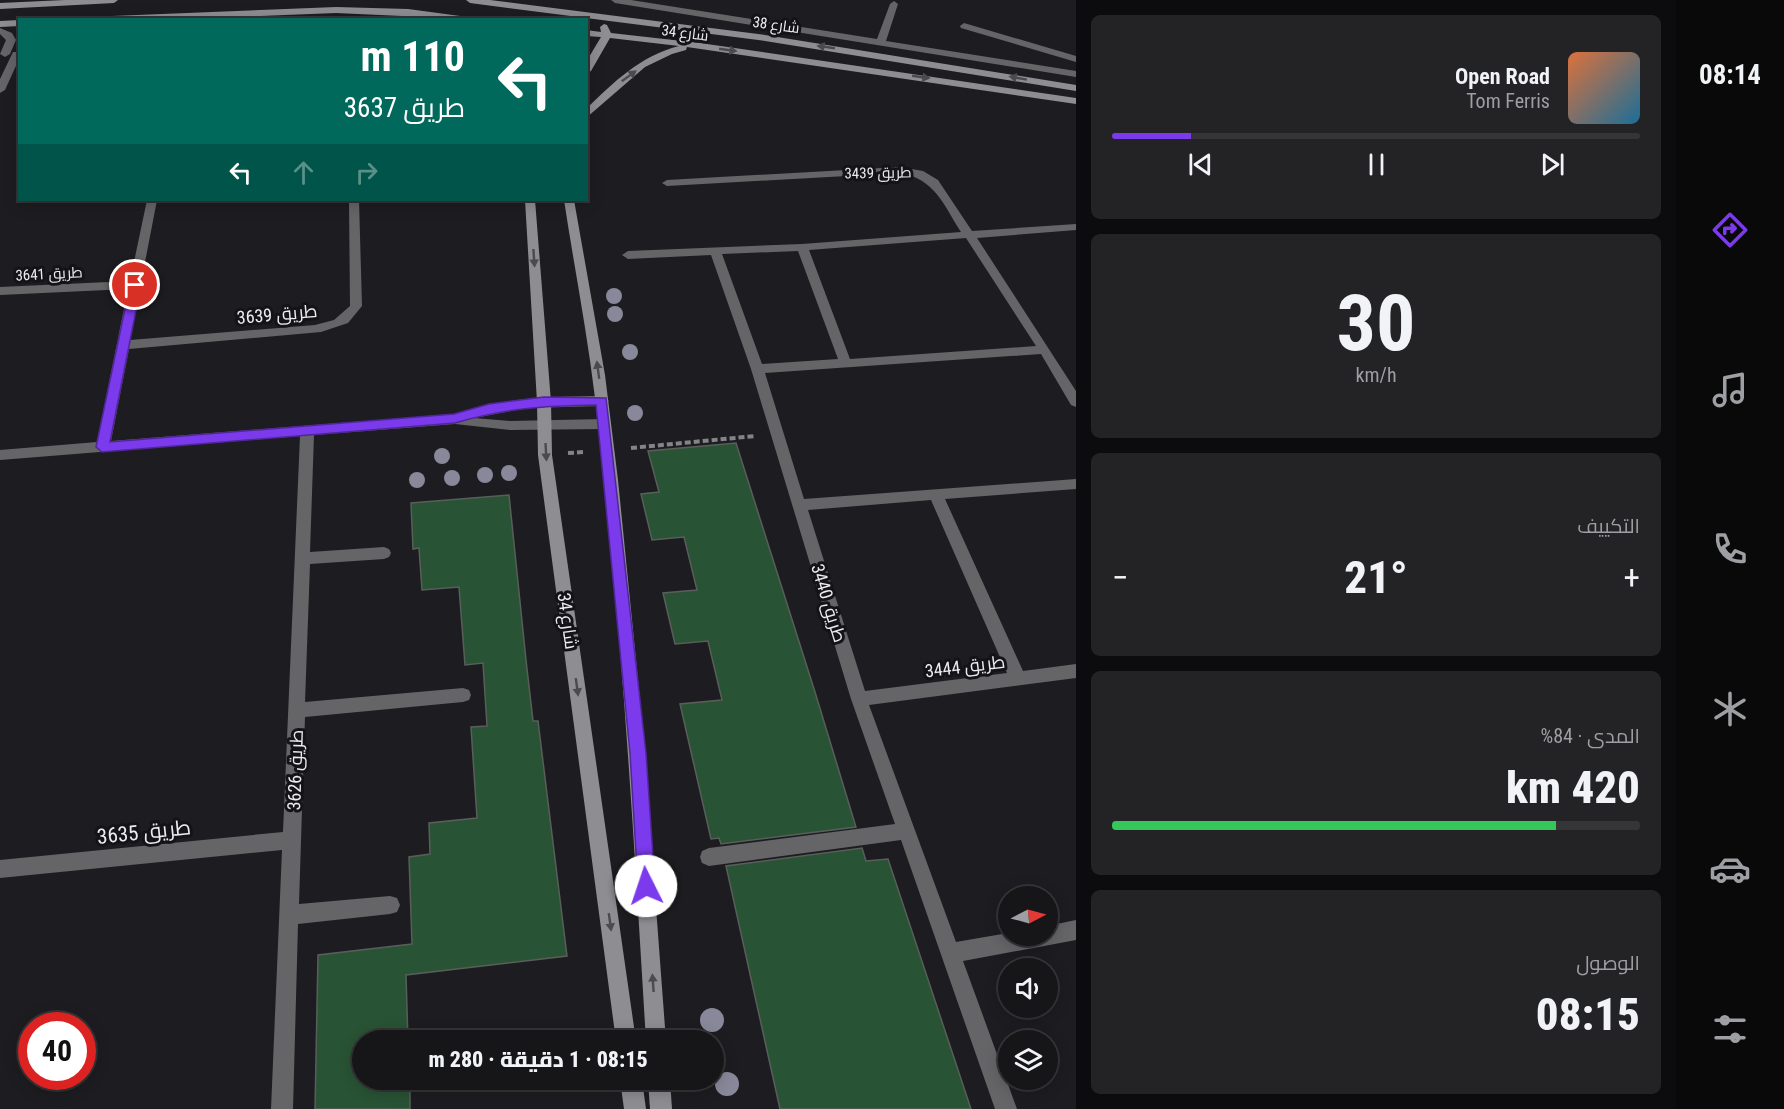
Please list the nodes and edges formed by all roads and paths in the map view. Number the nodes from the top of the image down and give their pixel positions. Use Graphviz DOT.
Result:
graph roads {
  1 [pos="114,0"];
  2 [pos="470,0"];
  3 [pos="615,0"];
  4 [pos="894,3"];
  5 [pos="0,6"];
  6 [pos="408,12"];
  7 [pos="584,15"];
  8 [pos="127,18"];
  9 [pos="425,18"];
  10 [pos="466,18"];
  11 [pos="18,23"];
  12 [pos="0,24"];
  13 [pos="964,26"];
  14 [pos="0,31"];
  15 [pos="588,32"];
  16 [pos="606,32"];
  17 [pos="765,38"];
  18 [pos="881,42"];
  19 [pos="700,46"];
  20 [pos="10,54"];
  21 [pos="1076,58"];
  22 [pos="588,67"];
  23 [pos="1076,74"];
  24 [pos="1076,88"];
  25 [pos="0,90"];
  26 [pos="1076,101"];
  27 [pos="588,113"];
  28 [pos="667,183"];
  29 [pos="152,201"];
  30 [pos="354,201"];
  31 [pos="530,201"];
  32 [pos="569,201"];
  33 [pos="1076,227"];
  34 [pos="967,234"];
  35 [pos="802,247"];
  36 [pos="715,251"];
  37 [pos="628,255"];
  38 [pos="135,285"];
  39 [pos="0,291"];
  40 [pos="123,345"];
  41 [pos="1045,350"];
  42 [pos="846,364"];
  43 [pos="757,369"];
  44 [pos="602,401"];
  45 [pos="544,402"];
  46 [pos="1076,402"];
  47 [pos="455,418"];
  48 [pos="545,424"];
  49 [pos="604,424"];
  50 [pos="307,431"];
  51 [pos="776,434"];
  52 [pos="102,447"];
  53 [pos="607,450"];
  54 [pos="0,455"];
  55 [pos="545,455"];
  56 [pos="1076,484"];
  57 [pos="936,495"];
  58 [pos="798,505"];
  59 [pos="384,553"];
  60 [pos="303,558"];
  61 [pos="1076,671"];
  62 [pos="1018,678"];
  63 [pos="463,695"];
  64 [pos="859,699"];
  65 [pos="297,710"];
  66 [pos="906,831"];
  67 [pos="293,840"];
  68 [pos="709,857"];
  69 [pos="0,869"];
  70 [pos="390,905"];
  71 [pos="290,915"];
  72 [pos="1076,930"];
  73 [pos="1058,934"];
  74 [pos="998,944"];
  75 [pos="950,953"];
  76 [pos="624,1030"];
  77 [pos="655,1030"];
  78 [pos="633,1090"];
  79 [pos="660,1090"];
  80 [pos="282,1109"];
  81 [pos="635,1109"];
  82 [pos="661,1109"];
  83 [pos="1006,1109"];
  1 -- 5 [label="street"];
  2 -- 7 [label="street, شارع 38"];
  3 -- 18 [label="street"];
  4 -- 18 [label="street"];
  6 -- 8 [label="street"];
  6 -- 9 [label="street"];
  6 -- 10 [label="street"];
  7 -- 16 [label="street"];
  7 -- 17 [label="street, شارع 38"];
  11 -- 12 [label="street"];
  13 -- 21 [label="street"];
  14 -- 20 [label="street"];
  15 -- 16 [label="street, شارع 38"];
  16 -- 17 [label="street, شارع 34"];
  16 -- 19 [label="street, شارع 38"];
  16 -- 22 [label="street"];
  24 -- 17 [label="street, شارع 38, one-way"];
  18 -- 23 [label="street"];
  19 -- 26 [label="street, شارع 38, one-way"];
  27 -- 19 [label="street, one-way"];
  20 -- 25 [label="street"];
  28 -- 34 [label="street, طريق 3439"];
  29 -- 38 [label="street"];
  30 -- 40 [label="street, طريق 3639"];
  31 -- 45 [label="street, شارع 34, one-way"];
  44 -- 32 [label="street, one-way"];
  33 -- 34 [label="street"];
  34 -- 35 [label="street"];
  34 -- 41 [label="street, طريق 3439"];
  35 -- 36 [label="street"];
  35 -- 42 [label="street"];
  36 -- 37 [label="street"];
  36 -- 43 [label="street, طريق 3440"];
  38 -- 39 [label="street, طريق 3641"];
  38 -- 40 [label="street"];
  40 -- 52 [label="street"];
  41 -- 42 [label="street"];
  41 -- 46 [label="street, طريق 3439"];
  42 -- 43 [label="street"];
  43 -- 51 [label="street, طريق 3440"];
  44 -- 45 [label="street"];
  44 -- 49 [label="street"];
  45 -- 47 [label="street"];
  45 -- 48 [label="street, شارع 34"];
  47 -- 48 [label="street"];
  47 -- 50 [label="street"];
  48 -- 49 [label="street"];
  48 -- 55 [label="street, شارع 34, one-way"];
  49 -- 53 [label="street"];
  50 -- 52 [label="street"];
  50 -- 60 [label="street, طريق 3626"];
  51 -- 53 [label="path"];
  51 -- 58 [label="street, طريق 3440"];
  52 -- 54 [label="street"];
  53 -- 55 [label="path"];
  77 -- 53 [label="street, one-way"];
  55 -- 76 [label="street, شارع 34, one-way"];
  56 -- 57 [label="street"];
  57 -- 58 [label="street"];
  57 -- 62 [label="street"];
  58 -- 64 [label="street, طريق 3440"];
  59 -- 60 [label="street"];
  60 -- 65 [label="street, طريق 3626"];
  61 -- 62 [label="street, طريق 3444"];
  62 -- 64 [label="street, طريق 3444"];
  63 -- 65 [label="street"];
  64 -- 66 [label="street, طريق 3440"];
  65 -- 67 [label="street, طريق 3626"];
  66 -- 68 [label="street"];
  66 -- 75 [label="street, طريق 3440"];
  67 -- 69 [label="street, طريق 3635"];
  67 -- 71 [label="street, طريق 3626"];
  70 -- 71 [label="street"];
  71 -- 80 [label="street, طريق 3626"];
  72 -- 73 [label="street"];
  74 -- 75 [label="street"];
  75 -- 83 [label="street, طريق 3440"];
  78 -- 81 [label="street"];
  79 -- 82 [label="street"];
}
